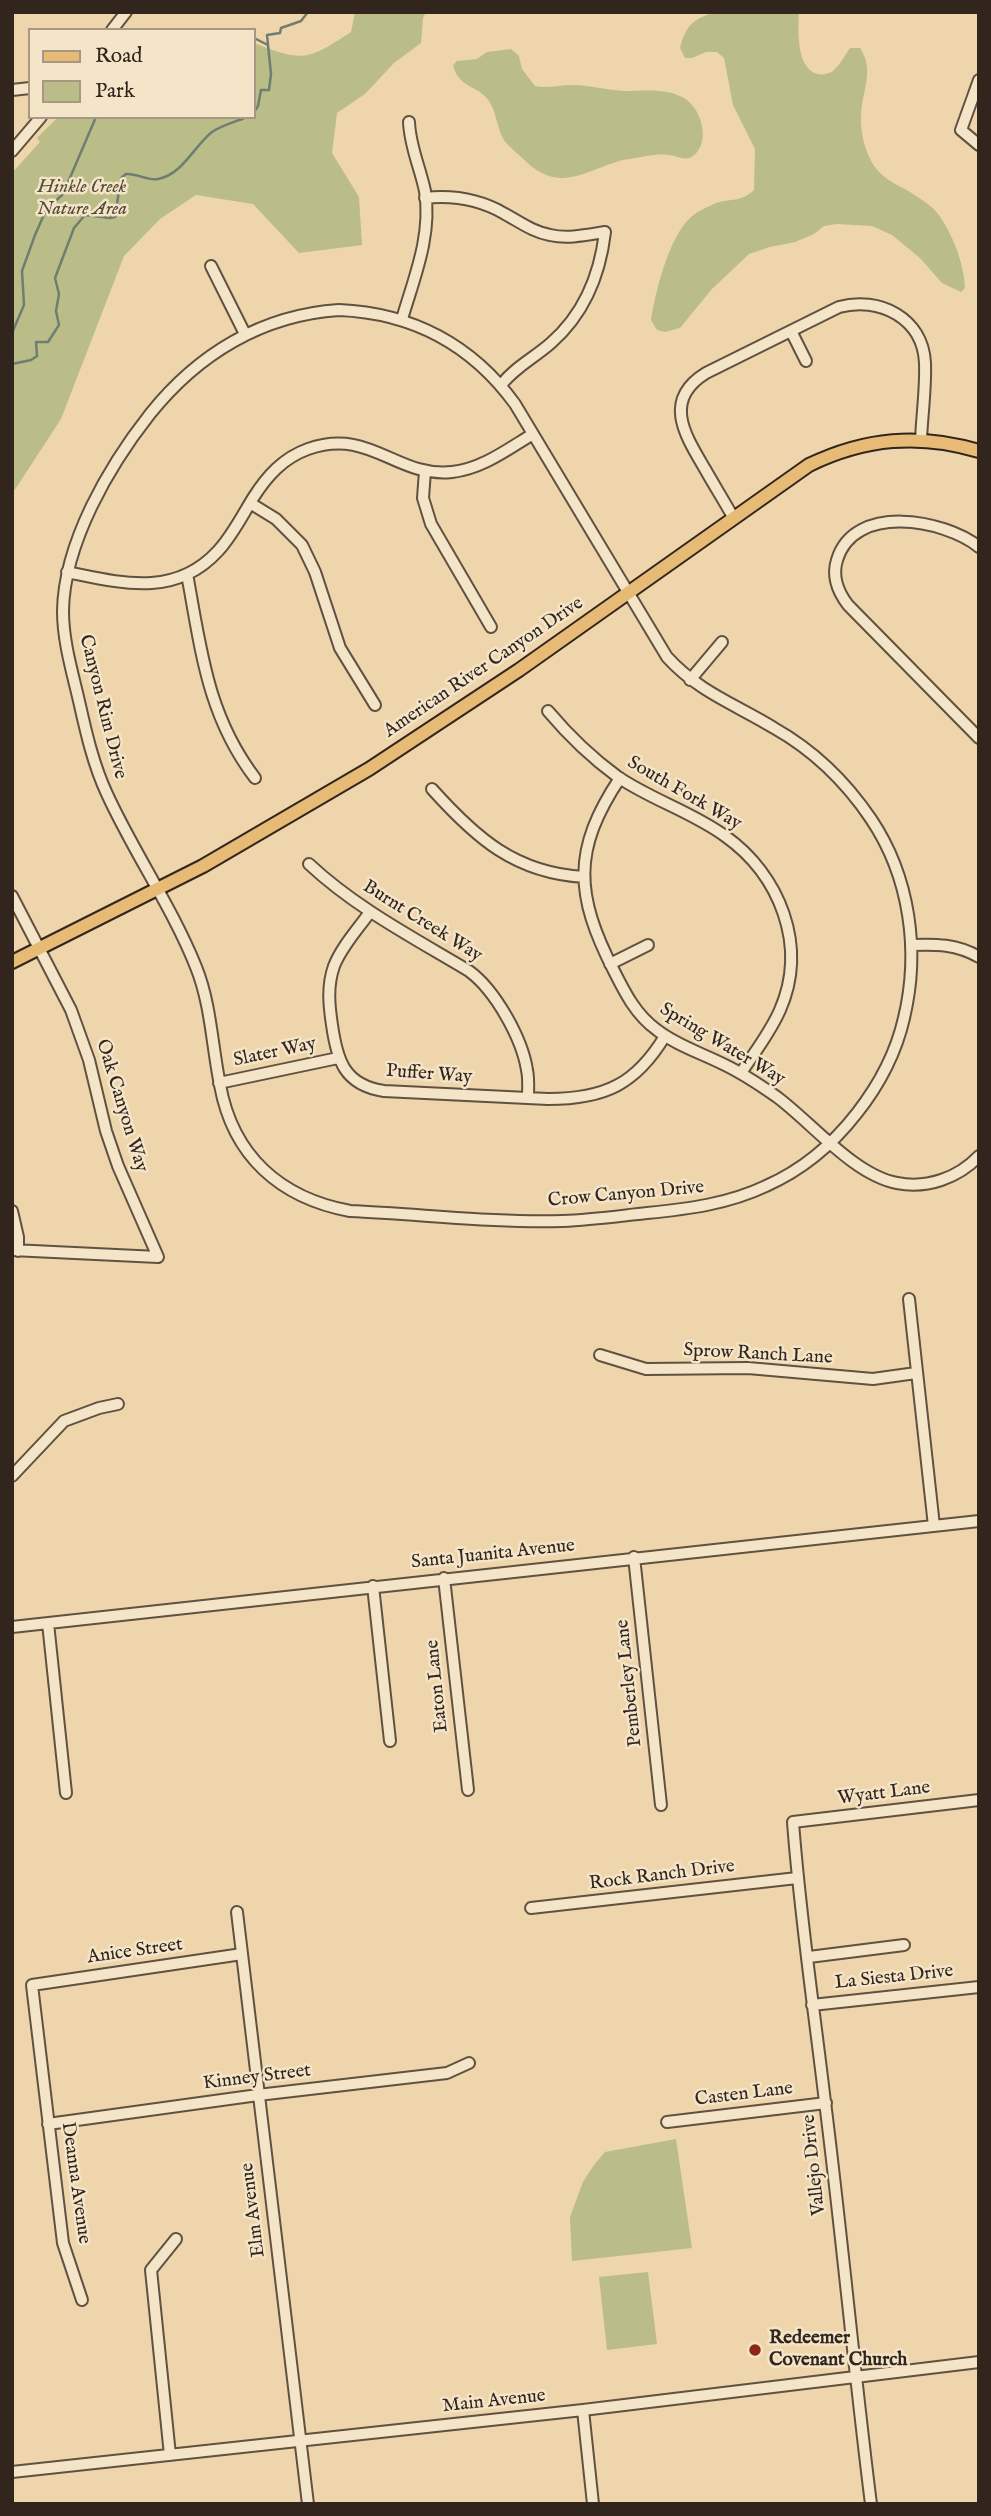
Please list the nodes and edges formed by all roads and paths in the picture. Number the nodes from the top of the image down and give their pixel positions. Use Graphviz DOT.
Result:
graph roads {
  1 [pos="126,12"];
  2 [pos="114,28"];
  3 [pos="979,80"];
  4 [pos="39,119"];
  5 [pos="409,122"];
  6 [pos="979,145"];
  7 [pos="12,151"];
  8 [pos="425,198"];
  9 [pos="211,266"];
  10 [pos="402,319"];
  11 [pos="791,331"];
  12 [pos="245,334"];
  13 [pos="806,361"];
  14 [pos="501,386"];
  15 [pos="533,434"];
  16 [pos="921,440"];
  17 [pos="979,451"];
  18 [pos="425,471"];
  19 [pos="250,503"];
  20 [pos="733,517"];
  21 [pos="979,547"];
  22 [pos="67,572"];
  23 [pos="187,574"];
  24 [pos="627,593"];
  25 [pos="491,627"];
  26 [pos="722,642"];
  27 [pos="690,680"];
  28 [pos="375,705"];
  29 [pos="548,711"];
  30 [pos="979,738"];
  31 [pos="255,778"];
  32 [pos="620,778"];
  33 [pos="432,789"];
  34 [pos="309,864"];
  35 [pos="584,877"];
  36 [pos="157,890"];
  37 [pos="12,896"];
  38 [pos="370,912"];
  39 [pos="648,945"];
  40 [pos="911,945"];
  41 [pos="40,948"];
  42 [pos="979,957"];
  43 [pos="12,962"];
  44 [pos="610,964"];
  45 [pos="665,1036"];
  46 [pos="338,1058"];
  47 [pos="741,1073"];
  48 [pos="219,1083"];
  49 [pos="528,1098"];
  50 [pos="831,1142"];
  51 [pos="979,1156"];
  52 [pos="12,1211"];
  53 [pos="15,1250"];
  54 [pos="909,1299"];
  55 [pos="600,1355"];
  56 [pos="916,1373"];
  57 [pos="118,1404"];
  58 [pos="12,1476"];
  59 [pos="979,1521"];
  60 [pos="934,1525"];
  61 [pos="634,1558"];
  62 [pos="444,1578"];
  63 [pos="373,1586"];
  64 [pos="48,1623"];
  65 [pos="12,1627"];
  66 [pos="390,1741"];
  67 [pos="468,1790"];
  68 [pos="66,1793"];
  69 [pos="979,1800"];
  70 [pos="660,1805"];
  71 [pos="793,1822"];
  72 [pos="797,1878"];
  73 [pos="531,1908"];
  74 [pos="237,1913"];
  75 [pos="904,1945"];
  76 [pos="243,1954"];
  77 [pos="809,1957"];
  78 [pos="32,1985"];
  79 [pos="979,1986"];
  80 [pos="812,2005"];
  81 [pos="469,2063"];
  82 [pos="258,2095"];
  83 [pos="825,2103"];
  84 [pos="667,2122"];
  85 [pos="48,2124"];
  86 [pos="176,2239"];
  87 [pos="82,2300"];
  88 [pos="979,2362"];
  89 [pos="855,2377"];
  90 [pos="583,2410"];
  91 [pos="300,2441"];
  92 [pos="170,2455"];
  93 [pos="12,2472"];
  94 [pos="307,2504"];
  95 [pos="593,2504"];
  96 [pos="871,2504"];
  1 -- 2 [label="street"];
  3 -- 6 [label="street"];
  4 -- 7 [label="street"];
  5 -- 8 [label="street"];
  8 -- 10 [label="street"];
  8 -- 14 [label="street"];
  9 -- 12 [label="street"];
  10 -- 12 [label="street, Canyon Rim Drive"];
  10 -- 14 [label="street, Canyon Rim Drive"];
  11 -- 13 [label="street"];
  11 -- 16 [label="street"];
  11 -- 20 [label="street"];
  12 -- 22 [label="street, Canyon Rim Drive"];
  14 -- 15 [label="street, Canyon Rim Drive"];
  15 -- 18 [label="street"];
  15 -- 24 [label="street, Canyon Rim Drive"];
  16 -- 17 [label="main road, American River Canyon Drive"];
  16 -- 20 [label="main road, American River Canyon Drive"];
  18 -- 19 [label="street"];
  18 -- 25 [label="street"];
  19 -- 23 [label="street"];
  19 -- 28 [label="street"];
  20 -- 24 [label="main road, American River Canyon Drive"];
  21 -- 30 [label="street"];
  22 -- 23 [label="street"];
  22 -- 36 [label="street, Canyon Rim Drive"];
  23 -- 31 [label="street"];
  24 -- 27 [label="street, Crow Canyon Drive"];
  24 -- 36 [label="main road, American River Canyon Drive"];
  26 -- 27 [label="street"];
  27 -- 40 [label="street, Crow Canyon Drive"];
  29 -- 32 [label="street, South Fork Way"];
  32 -- 35 [label="street, Spring Water Way"];
  32 -- 47 [label="street, South Fork Way"];
  33 -- 35 [label="street"];
  34 -- 38 [label="street, Burnt Creek Way"];
  35 -- 44 [label="street, Spring Water Way"];
  36 -- 41 [label="main road, American River Canyon Drive"];
  36 -- 48 [label="street, Crow Canyon Drive"];
  37 -- 41 [label="street"];
  38 -- 46 [label="street"];
  38 -- 49 [label="street, Burnt Creek Way"];
  39 -- 44 [label="street"];
  40 -- 42 [label="street"];
  40 -- 50 [label="street, Crow Canyon Drive"];
  41 -- 43 [label="main road, American River Canyon Drive"];
  41 -- 53 [label="street, Oak Canyon Way"];
  44 -- 45 [label="street, Spring Water Way"];
  45 -- 47 [label="street, Spring Water Way"];
  45 -- 49 [label="street, Puffer Way"];
  46 -- 48 [label="street, Slater Way"];
  46 -- 49 [label="street, Puffer Way"];
  47 -- 50 [label="street, Spring Water Way"];
  48 -- 50 [label="street, Crow Canyon Drive"];
  50 -- 51 [label="street, Spring Water Way"];
  52 -- 53 [label="street"];
  54 -- 56 [label="street"];
  55 -- 56 [label="street, Sprow Ranch Lane"];
  56 -- 60 [label="street"];
  57 -- 58 [label="street"];
  59 -- 60 [label="street, Santa Juanita Avenue"];
  60 -- 61 [label="street, Santa Juanita Avenue"];
  61 -- 62 [label="street, Santa Juanita Avenue"];
  61 -- 70 [label="street, Pemberley Lane"];
  62 -- 63 [label="street, Santa Juanita Avenue"];
  62 -- 67 [label="street, Eaton Lane"];
  63 -- 64 [label="street, Santa Juanita Avenue"];
  63 -- 66 [label="street"];
  64 -- 65 [label="street, Santa Juanita Avenue"];
  64 -- 68 [label="street"];
  69 -- 71 [label="street, Wyatt Lane"];
  71 -- 72 [label="street, Vallejo Drive"];
  72 -- 73 [label="street, Rock Ranch Drive"];
  72 -- 77 [label="street, Vallejo Drive"];
  74 -- 76 [label="street, Elm Avenue"];
  75 -- 77 [label="street"];
  76 -- 78 [label="street, Anice Street"];
  76 -- 82 [label="street, Elm Avenue"];
  77 -- 80 [label="street, Vallejo Drive"];
  78 -- 85 [label="street, Deanna Avenue"];
  79 -- 80 [label="street, La Siesta Drive"];
  80 -- 83 [label="street, Vallejo Drive"];
  81 -- 82 [label="street, Kinney Street"];
  82 -- 85 [label="street, Kinney Street"];
  82 -- 91 [label="street, Elm Avenue"];
  83 -- 84 [label="street, Casten Lane"];
  83 -- 89 [label="street, Vallejo Drive"];
  85 -- 87 [label="street, Deanna Avenue"];
  86 -- 92 [label="street"];
  88 -- 89 [label="street, Main Avenue"];
  89 -- 90 [label="street, Main Avenue"];
  89 -- 96 [label="street, Vallejo Drive"];
  90 -- 91 [label="street, Main Avenue"];
  90 -- 95 [label="street"];
  91 -- 92 [label="street, Main Avenue"];
  91 -- 94 [label="street, Elm Avenue"];
  92 -- 93 [label="street, Main Avenue"];
}
